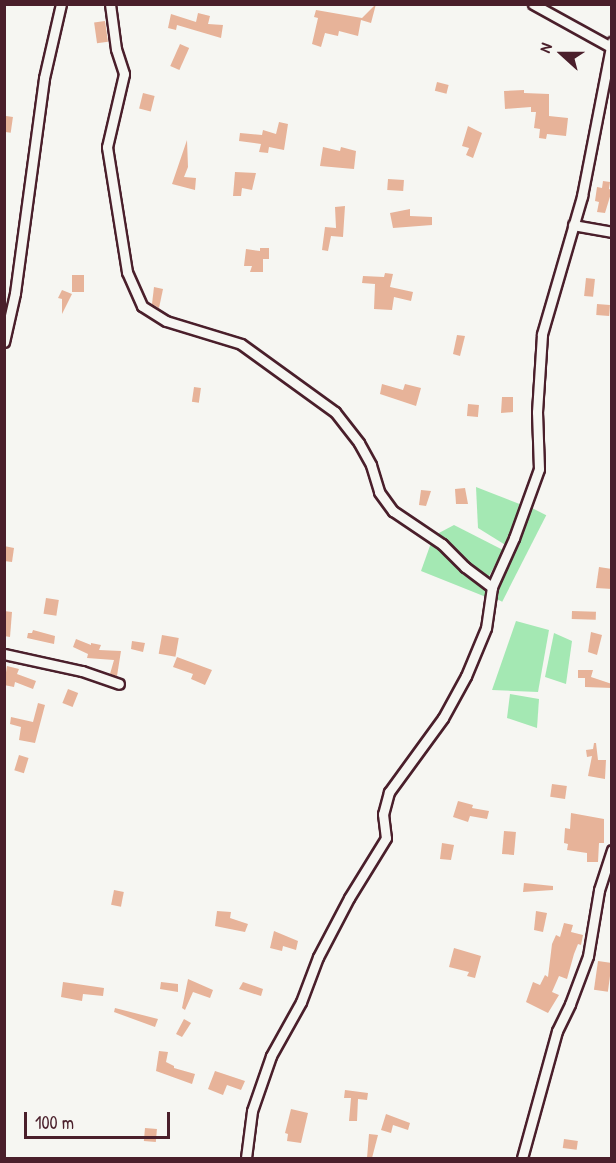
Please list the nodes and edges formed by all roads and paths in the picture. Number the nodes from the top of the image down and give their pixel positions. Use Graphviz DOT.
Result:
graph roads {
  1 [pos="61,4"];
  2 [pos="110,4"];
  3 [pos="533,4"];
  4 [pos="611,45"];
  5 [pos="573,225"];
  6 [pos="612,232"];
  7 [pos="4,342"];
  8 [pos="492,587"];
  9 [pos="4,654"];
  10 [pos="119,684"];
  11 [pos="612,850"];
  12 [pos="246,1158"];
  13 [pos="522,1158"];
  1 -- 7 [label="street"];
  2 -- 8 [label="street"];
  3 -- 4 [label="street"];
  4 -- 5 [label="street"];
  5 -- 6 [label="street"];
  5 -- 8 [label="street"];
  8 -- 12 [label="street"];
  9 -- 10 [label="street"];
  11 -- 13 [label="street"];
}
